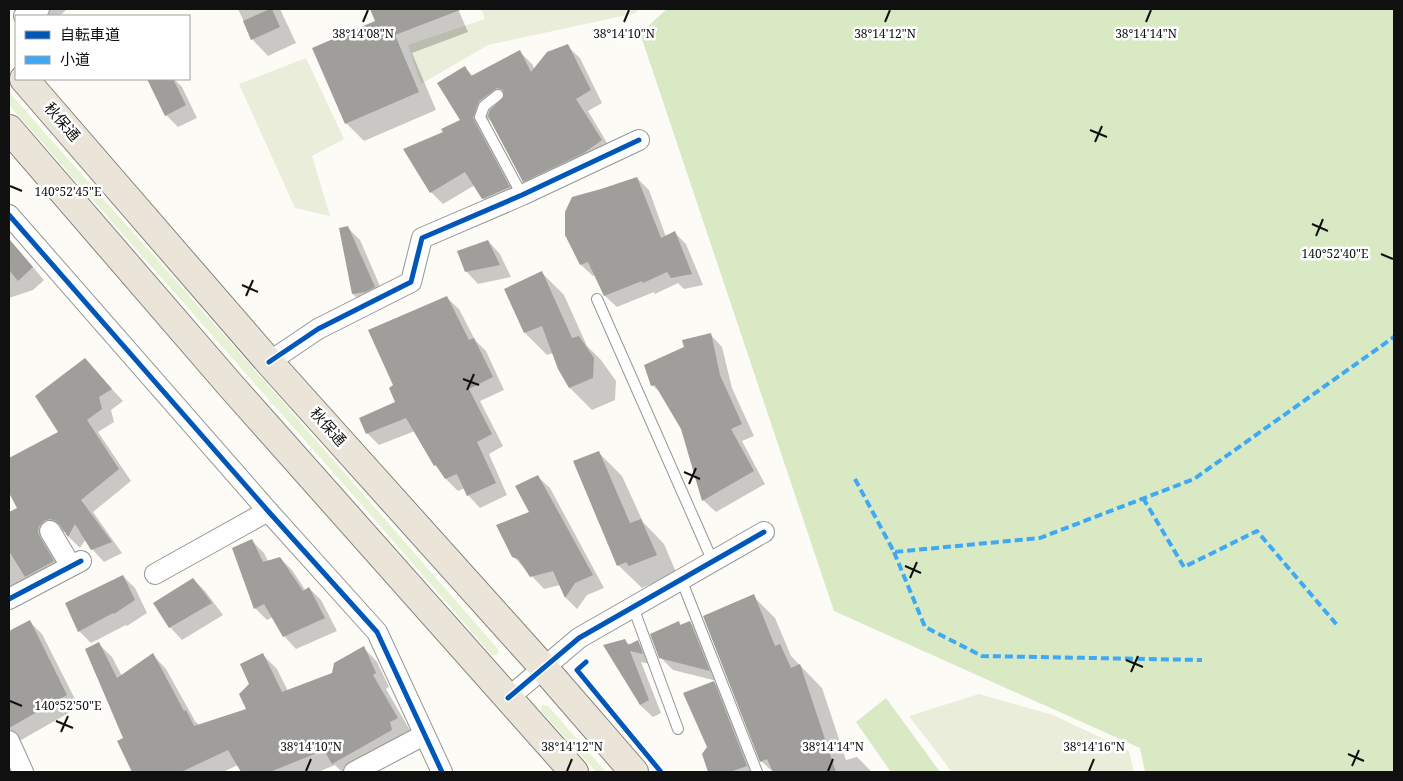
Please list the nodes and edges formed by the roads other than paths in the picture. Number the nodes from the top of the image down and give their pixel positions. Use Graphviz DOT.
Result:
graph roads {
  1 [pos="40,9"];
  2 [pos="26,15"];
  3 [pos="25,80"];
  4 [pos="498,95"];
  5 [pos="9,129"];
  6 [pos="640,140"];
  7 [pos="522,195"];
  8 [pos="9,215"];
  9 [pos="597,298"];
  10 [pos="269,362"];
  11 [pos="268,511"];
  12 [pos="50,531"];
  13 [pos="764,532"];
  14 [pos="713,562"];
  15 [pos="156,574"];
  16 [pos="681,579"];
  17 [pos="9,599"];
  18 [pos="633,607"];
  19 [pos="543,667"];
  20 [pos="508,698"];
  21 [pos="678,729"];
  22 [pos="424,735"];
  23 [pos="9,741"];
  24 [pos="23,772"];
  25 [pos="354,772"];
  26 [pos="442,772"];
  27 [pos="574,772"];
  28 [pos="634,772"];
  29 [pos="757,772"];
  1 -- 2 [label="street"];
  3 -- 10 [label="highway, 秋保通"];
  4 -- 7 [label="lane"];
  5 -- 20 [label="highway"];
  6 -- 7 [label="street"];
  7 -- 10 [label="street"];
  8 -- 11 [label="street"];
  9 -- 14 [label="lane"];
  10 -- 19 [label="highway, 秋保通"];
  11 -- 15 [label="street"];
  11 -- 22 [label="street"];
  12 -- 17 [label="street"];
  13 -- 14 [label="street"];
  14 -- 16 [label="street"];
  16 -- 18 [label="street"];
  16 -- 29 [label="lane"];
  18 -- 19 [label="street"];
  18 -- 21 [label="lane"];
  19 -- 20 [label="street"];
  19 -- 28 [label="highway, 秋保通"];
  20 -- 27 [label="highway"];
  22 -- 25 [label="street"];
  22 -- 26 [label="street"];
  23 -- 24 [label="street"];
}
